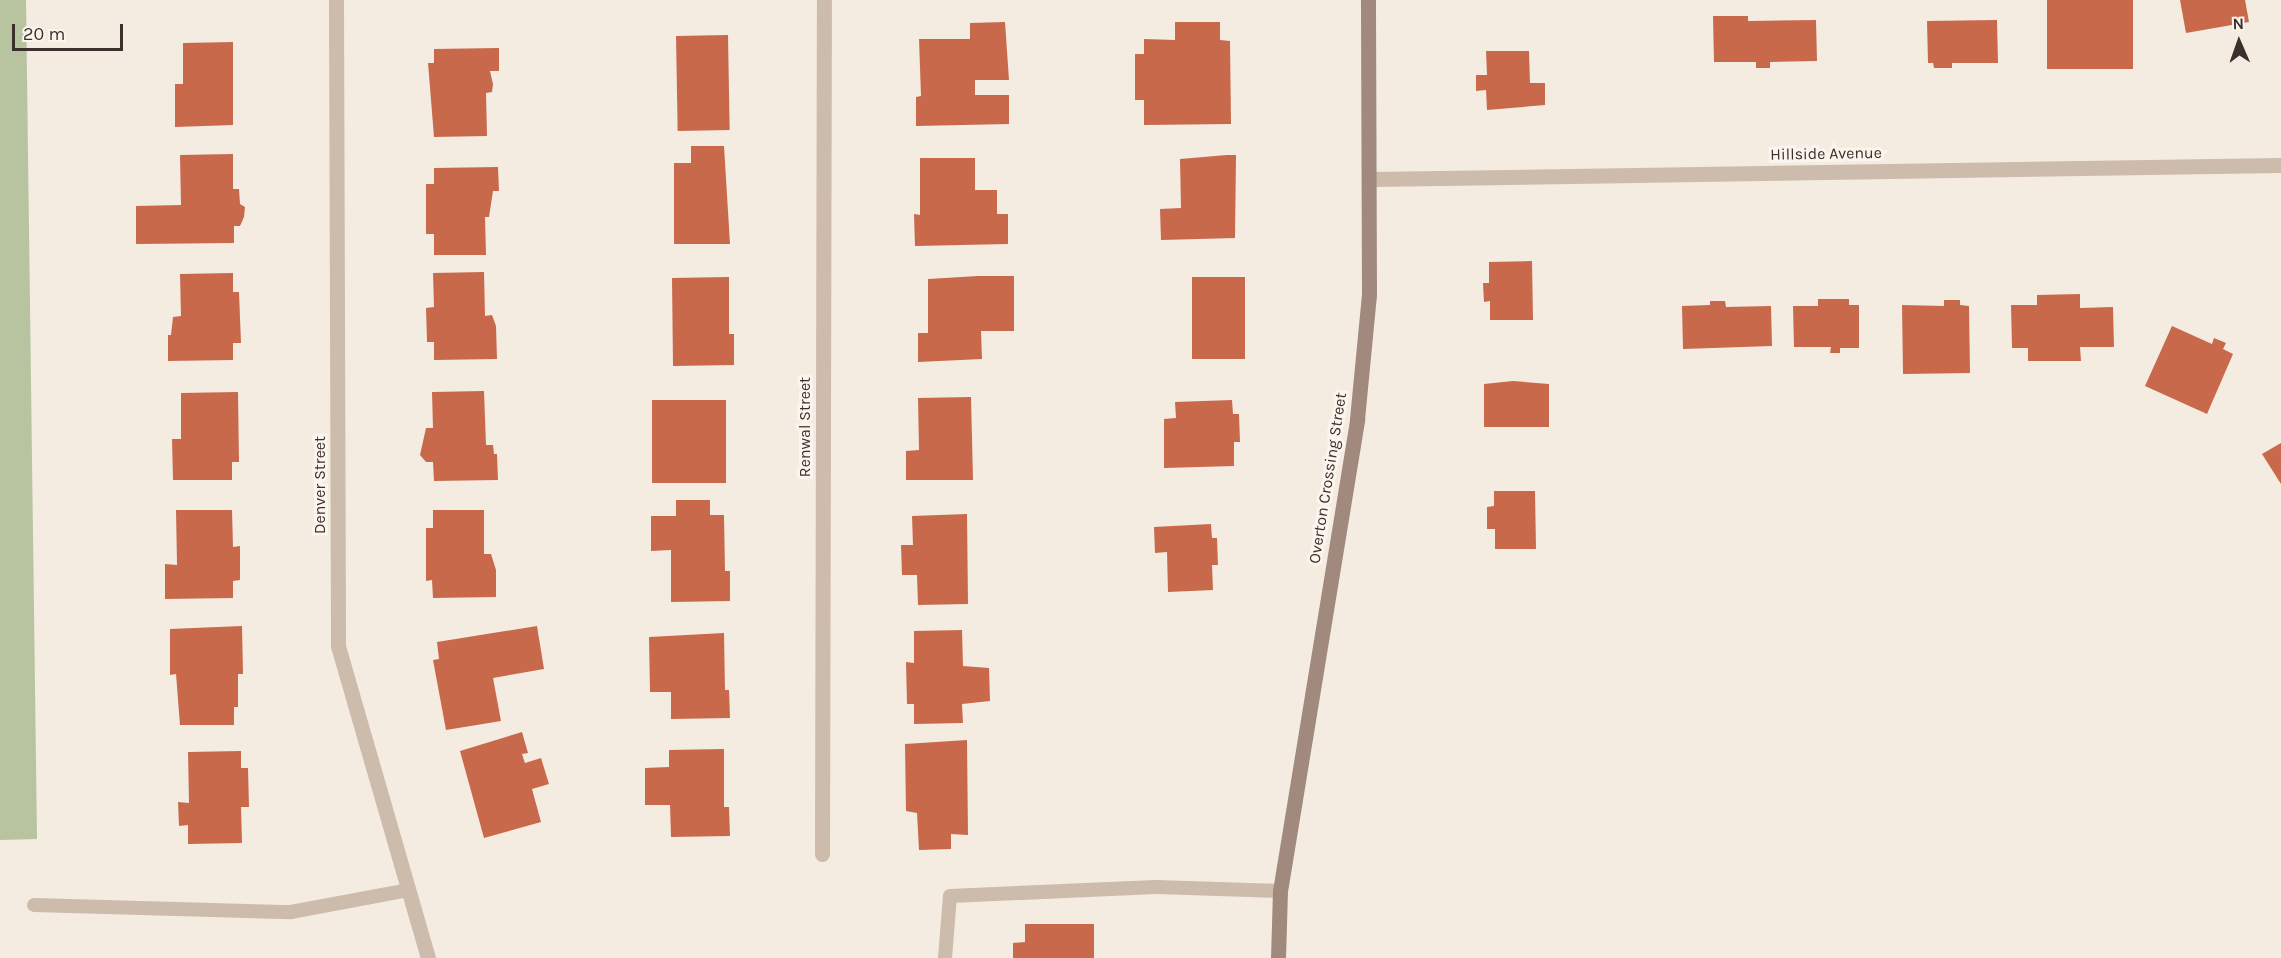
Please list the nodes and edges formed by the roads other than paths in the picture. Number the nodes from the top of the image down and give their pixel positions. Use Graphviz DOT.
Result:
graph roads {
  1 [pos="336,0"];
  2 [pos="824,0"];
  3 [pos="1368,0"];
  4 [pos="2281,165"];
  5 [pos="1371,179"];
  6 [pos="822,854"];
  7 [pos="408,890"];
  8 [pos="1280,891"];
  9 [pos="34,905"];
  10 [pos="428,958"];
  11 [pos="945,958"];
  12 [pos="1278,958"];
  1 -- 7 [label="street, Denver Street"];
  2 -- 6 [label="street, Renwal Street"];
  3 -- 5 [label="street, Overton Crossing Street"];
  4 -- 5 [label="street, Hillside Avenue"];
  5 -- 8 [label="street, Overton Crossing Street"];
  7 -- 9 [label="lane"];
  7 -- 10 [label="street, Denver Street"];
  8 -- 11 [label="lane"];
  8 -- 12 [label="street, Overton Crossing Street"];
}
